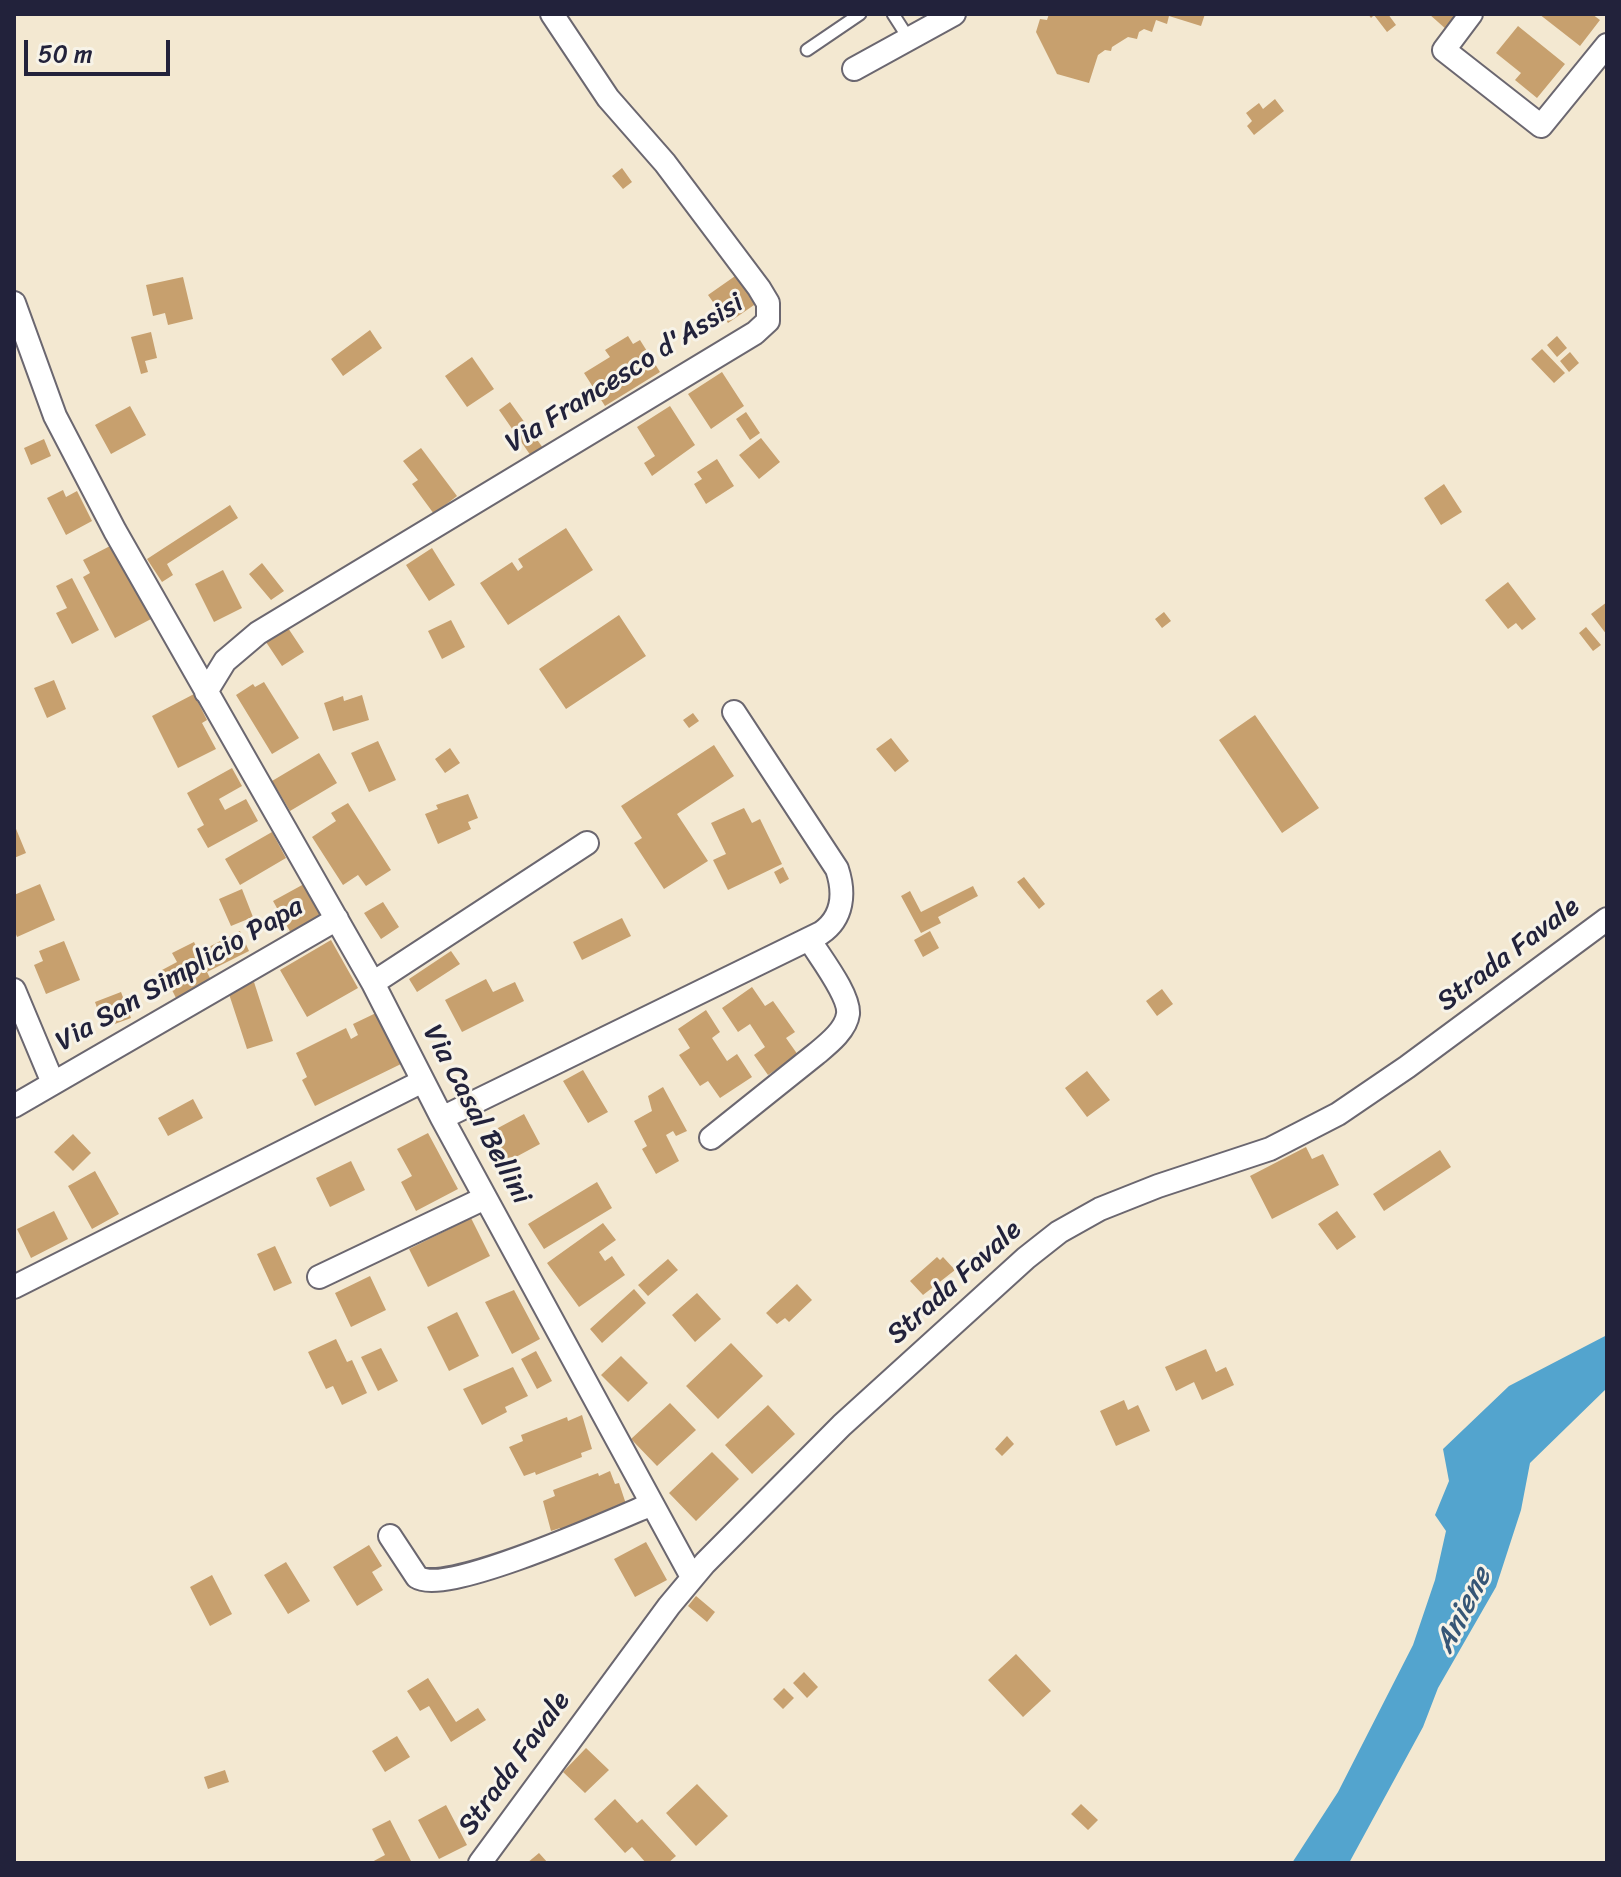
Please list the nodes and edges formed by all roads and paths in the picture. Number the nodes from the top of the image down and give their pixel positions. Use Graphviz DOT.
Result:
graph roads {
  1 [pos="552,14"];
  2 [pos="860,14"];
  3 [pos="893,14"];
  4 [pos="954,14"];
  5 [pos="1471,14"];
  6 [pos="909,39"];
  7 [pos="1607,45"];
  8 [pos="807,50"];
  9 [pos="854,69"];
  10 [pos="14,303"];
  11 [pos="203,688"];
  12 [pos="734,712"];
  13 [pos="587,843"];
  14 [pos="337,919"];
  15 [pos="1607,919"];
  16 [pos="809,939"];
  17 [pos="373,983"];
  18 [pos="14,990"];
  19 [pos="423,1081"];
  20 [pos="53,1083"];
  21 [pos="14,1106"];
  22 [pos="442,1118"];
  23 [pos="711,1138"];
  24 [pos="485,1198"];
  25 [pos="319,1277"];
  26 [pos="14,1287"];
  27 [pos="652,1504"];
  28 [pos="390,1536"];
  29 [pos="692,1577"];
  30 [pos="480,1863"];
  1 -- 11 [label="street, Via Francesco d'Assisi"];
  2 -- 8 [label="lane"];
  3 -- 6 [label="lane"];
  4 -- 6 [label="street"];
  5 -- 7 [label="street"];
  6 -- 9 [label="street"];
  10 -- 11 [label="street, Via Casal Bellini"];
  11 -- 14 [label="street, Via Casal Bellini"];
  12 -- 16 [label="street"];
  13 -- 17 [label="street"];
  14 -- 17 [label="street, Via Casal Bellini"];
  14 -- 20 [label="street, Via San Simplicio Papa"];
  15 -- 29 [label="street, Strada Favale"];
  16 -- 22 [label="street"];
  16 -- 23 [label="street"];
  17 -- 19 [label="street, Via Casal Bellini"];
  18 -- 20 [label="street"];
  19 -- 22 [label="street, Via Casal Bellini"];
  19 -- 26 [label="street"];
  20 -- 21 [label="street, Via San Simplicio Papa"];
  22 -- 24 [label="street, Via Casal Bellini"];
  24 -- 25 [label="street"];
  24 -- 27 [label="street, Via Casal Bellini"];
  27 -- 28 [label="street"];
  27 -- 29 [label="street, Via Casal Bellini"];
  29 -- 30 [label="street, Strada Favale"];
}
